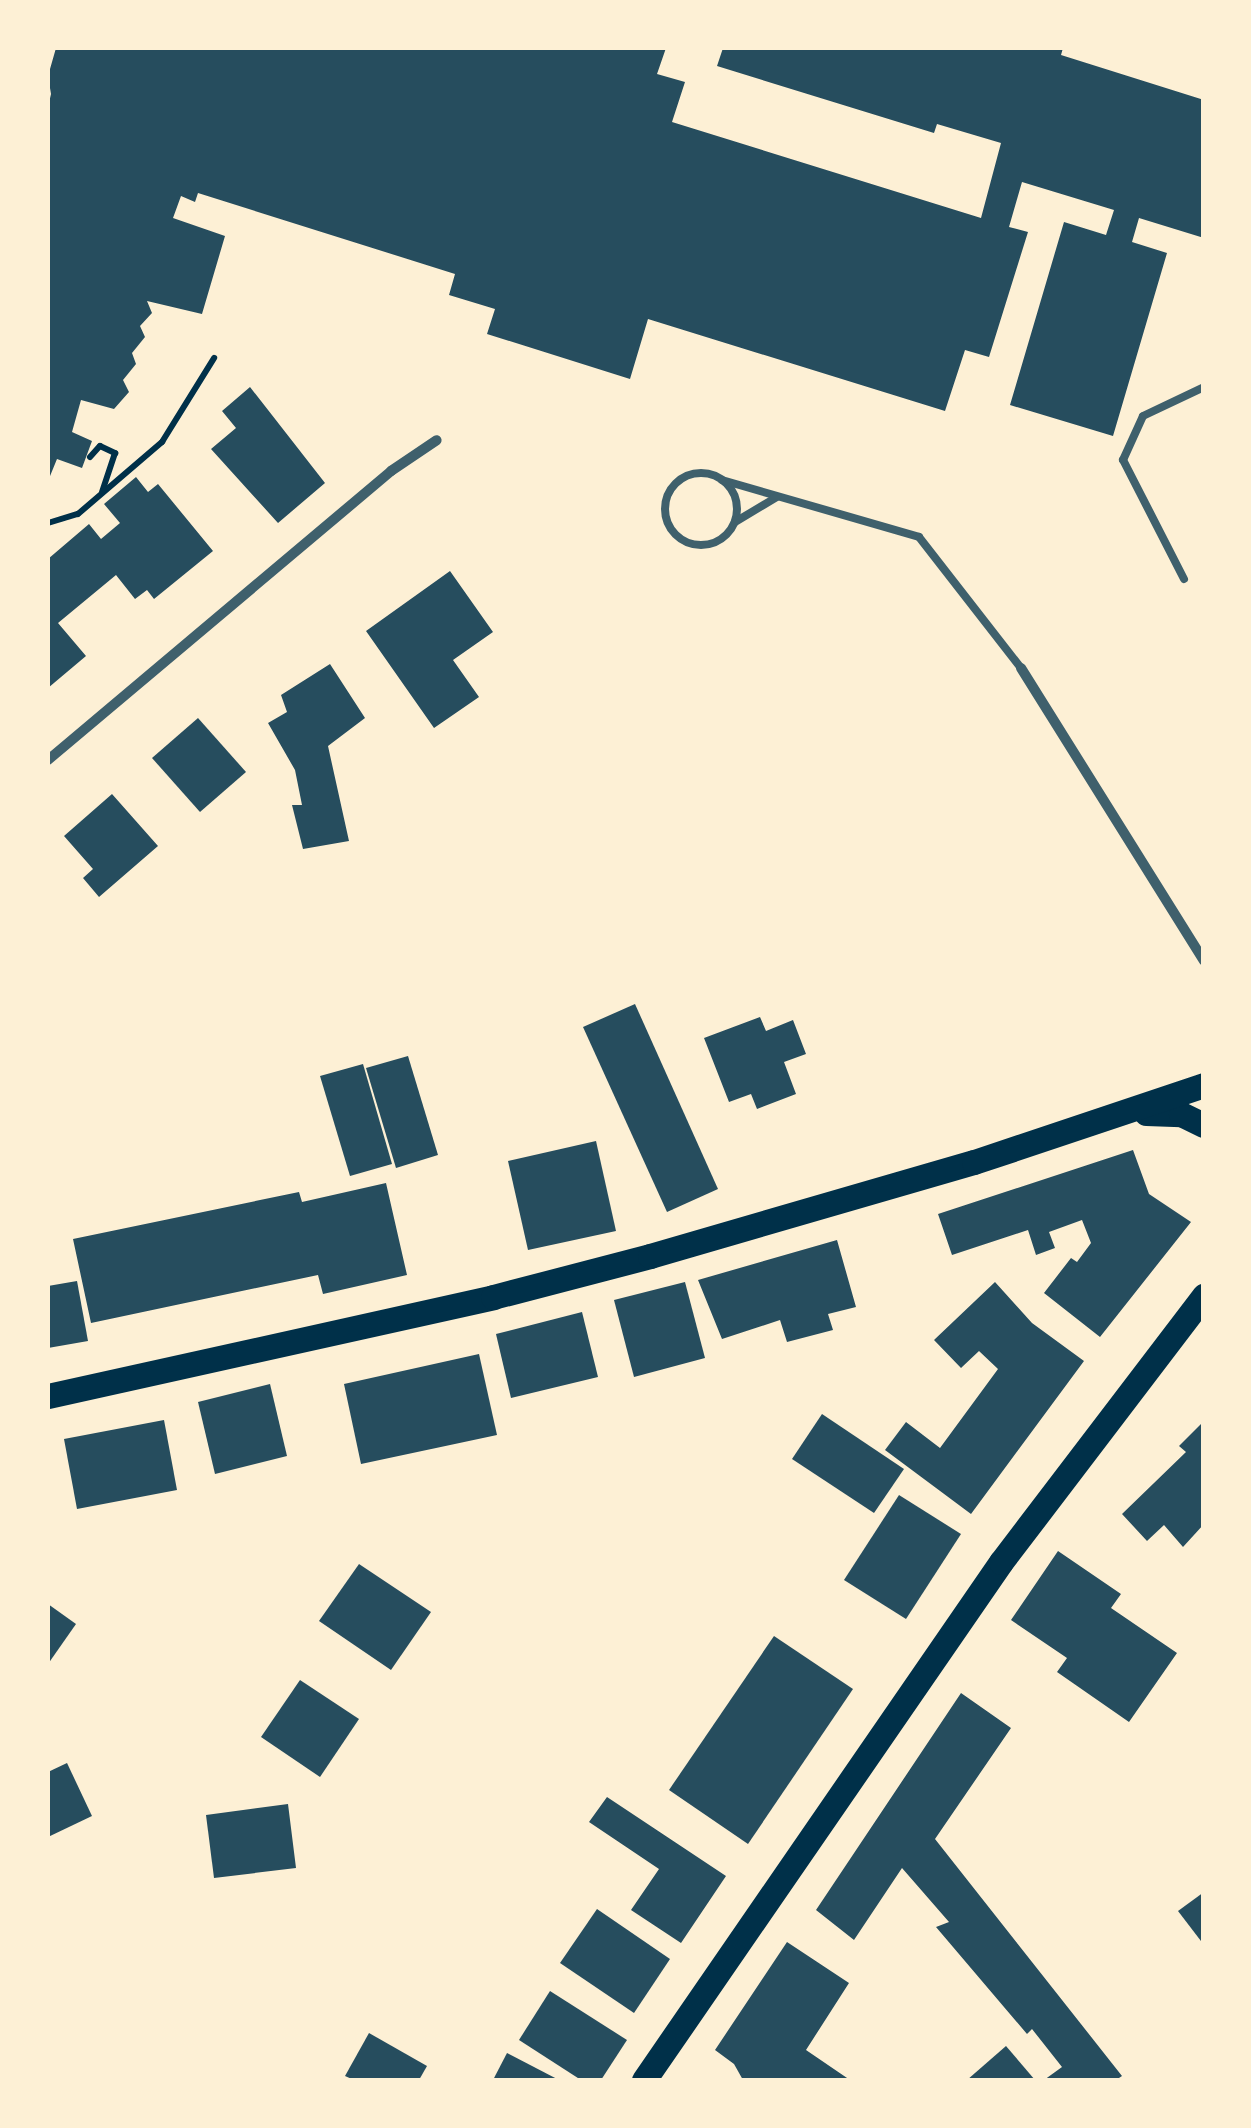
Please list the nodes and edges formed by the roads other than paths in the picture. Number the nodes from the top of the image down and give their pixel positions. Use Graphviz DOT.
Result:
graph roads {
  1 [pos="1204,387"];
  2 [pos="437,440"];
  3 [pos="722,480"];
  4 [pos="777,497"];
  5 [pos="734,522"];
  6 [pos="1184,579"];
  7 [pos="1021,668"];
  8 [pos="48,760"];
  9 [pos="1204,961"];
  10 [pos="1204,1085"];
  11 [pos="1130,1113"];
  12 [pos="1204,1125"];
  13 [pos="1204,1296"];
  14 [pos="48,1396"];
  15 [pos="644,2080"];
  1 -- 6 [label="lane"];
  2 -- 8 [label="street"];
  3 -- 4 [label="lane"];
  3 -- 5 [label="lane"];
  3 -- 5 [label="lane"];
  4 -- 5 [label="lane"];
  4 -- 7 [label="lane"];
  7 -- 9 [label="street"];
  10 -- 11 [label="main road"];
  11 -- 12 [label="main road"];
  11 -- 14 [label="main road"];
  13 -- 15 [label="main road"];
}
